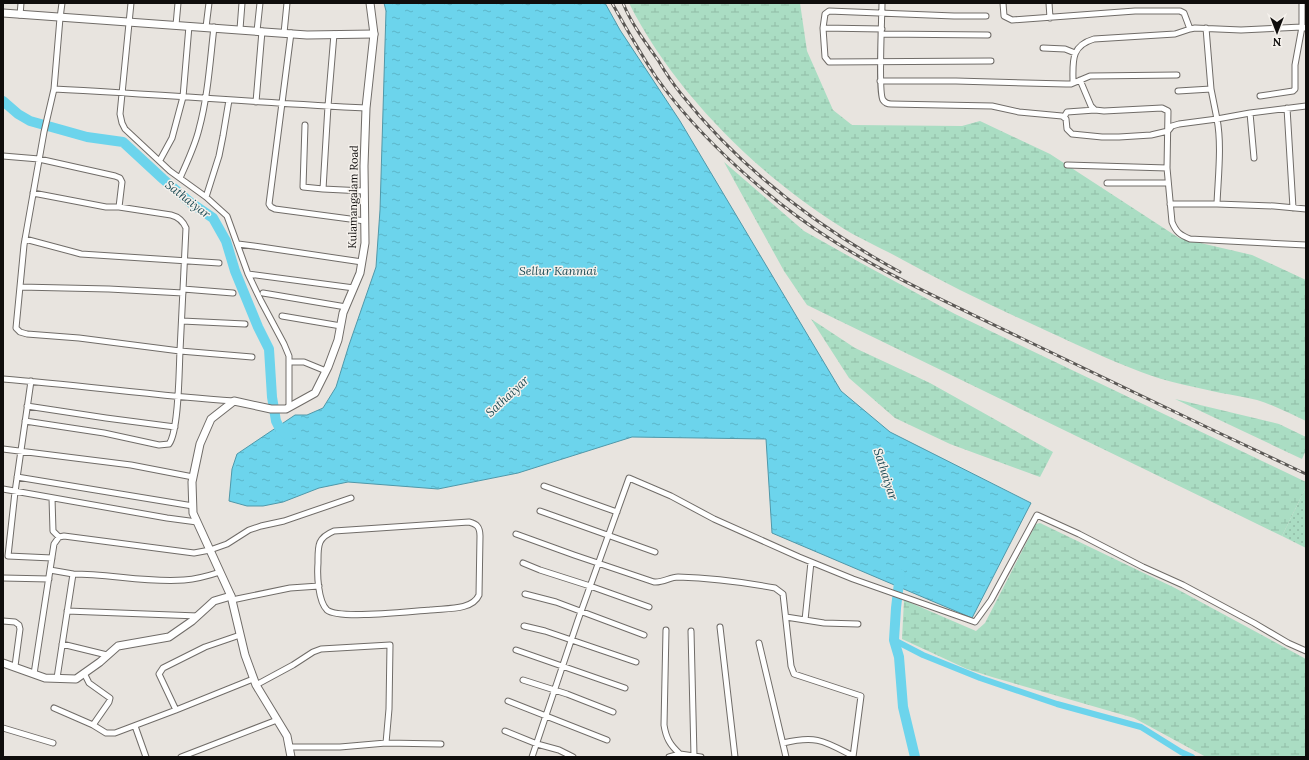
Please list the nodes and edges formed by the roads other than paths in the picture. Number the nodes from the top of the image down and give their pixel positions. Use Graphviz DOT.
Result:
graph roads {
  1 [pos="21,3"];
  2 [pos="62,3"];
  3 [pos="131,3"];
  4 [pos="178,3"];
  5 [pos="209,3"];
  6 [pos="242,3"];
  7 [pos="260,3"];
  8 [pos="287,3"];
  9 [pos="370,3"];
  10 [pos="882,3"];
  11 [pos="1003,3"];
  12 [pos="1049,3"];
  13 [pos="1302,3"];
  14 [pos="3,13"];
  15 [pos="882,13"];
  16 [pos="20,15"];
  17 [pos="986,16"];
  18 [pos="60,18"];
  19 [pos="1050,18"];
  20 [pos="130,22"];
  21 [pos="176,25"];
  22 [pos="189,26"];
  23 [pos="210,27"];
  24 [pos="1304,27"];
  25 [pos="823,28"];
  26 [pos="1206,28"];
  27 [pos="1190,29"];
  28 [pos="240,30"];
  29 [pos="260,31"];
  30 [pos="882,31"];
  31 [pos="287,33"];
  32 [pos="334,34"];
  33 [pos="374,34"];
  34 [pos="988,35"];
  35 [pos="1042,48"];
  36 [pos="1075,54"];
  37 [pos="881,61"];
  38 [pos="991,61"];
  39 [pos="1177,75"];
  40 [pos="1080,80"];
  41 [pos="880,81"];
  42 [pos="1073,83"];
  43 [pos="54,89"];
  44 [pos="1211,89"];
  45 [pos="1178,91"];
  46 [pos="122,92"];
  47 [pos="1260,96"];
  48 [pos="183,97"];
  49 [pos="206,99"];
  50 [pos="228,100"];
  51 [pos="256,102"];
  52 [pos="282,104"];
  53 [pos="328,106"];
  54 [pos="1306,106"];
  55 [pos="366,108"];
  56 [pos="1287,108"];
  57 [pos="1095,110"];
  58 [pos="1250,113"];
  59 [pos="1064,117"];
  60 [pos="1216,119"];
  61 [pos="305,125"];
  62 [pos="1168,131"];
  63 [pos="3,156"];
  64 [pos="1254,158"];
  65 [pos="39,159"];
  66 [pos="160,160"];
  67 [pos="1067,165"];
  68 [pos="1167,168"];
  69 [pos="180,178"];
  70 [pos="1107,182"];
  71 [pos="1168,182"];
  72 [pos="323,189"];
  73 [pos="364,191"];
  74 [pos="33,193"];
  75 [pos="206,197"];
  76 [pos="1170,204"];
  77 [pos="1217,204"];
  78 [pos="119,207"];
  79 [pos="1293,208"];
  80 [pos="1306,209"];
  81 [pos="365,221"];
  82 [pos="25,239"];
  83 [pos="238,244"];
  84 [pos="1306,245"];
  85 [pos="185,261"];
  86 [pos="362,262"];
  87 [pos="219,263"];
  88 [pos="248,274"];
  89 [pos="20,287"];
  90 [pos="354,288"];
  91 [pos="183,291"];
  92 [pos="233,292"];
  93 [pos="263,293"];
  94 [pos="346,307"];
  95 [pos="282,316"];
  96 [pos="182,321"];
  97 [pos="245,324"];
  98 [pos="341,326"];
  99 [pos="180,351"];
  100 [pos="252,357"];
  101 [pos="289,362"];
  102 [pos="326,371"];
  103 [pos="3,379"];
  104 [pos="31,381"];
  105 [pos="178,398"];
  106 [pos="234,402"];
  107 [pos="27,406"];
  108 [pos="288,408"];
  109 [pos="25,421"];
  110 [pos="174,427"];
  111 [pos="3,449"];
  112 [pos="21,452"];
  113 [pos="17,477"];
  114 [pos="193,477"];
  115 [pos="544,486"];
  116 [pos="3,489"];
  117 [pos="15,492"];
  118 [pos="52,498"];
  119 [pos="351,498"];
  120 [pos="193,506"];
  121 [pos="540,511"];
  122 [pos="617,512"];
  123 [pos="197,522"];
  124 [pos="516,534"];
  125 [pos="608,535"];
  126 [pos="59,537"];
  127 [pos="210,550"];
  128 [pos="654,552"];
  129 [pos="6,556"];
  130 [pos="52,558"];
  131 [pos="811,562"];
  132 [pos="523,563"];
  133 [pos="598,563"];
  134 [pos="50,570"];
  135 [pos="220,572"];
  136 [pos="72,574"];
  137 [pos="3,578"];
  138 [pos="49,579"];
  139 [pos="319,586"];
  140 [pos="590,586"];
  141 [pos="525,594"];
  142 [pos="231,598"];
  143 [pos="649,607"];
  144 [pos="67,611"];
  145 [pos="581,612"];
  146 [pos="198,616"];
  147 [pos="786,617"];
  148 [pos="805,620"];
  149 [pos="3,621"];
  150 [pos="858,624"];
  151 [pos="524,626"];
  152 [pos="720,627"];
  153 [pos="666,630"];
  154 [pos="691,631"];
  155 [pos="240,636"];
  156 [pos="644,636"];
  157 [pos="571,640"];
  158 [pos="759,643"];
  159 [pos="62,644"];
  160 [pos="516,650"];
  161 [pos="1306,651"];
  162 [pos="107,655"];
  163 [pos="636,662"];
  164 [pos="3,663"];
  165 [pos="15,666"];
  166 [pos="563,666"];
  167 [pos="84,673"];
  168 [pos="34,674"];
  169 [pos="57,678"];
  170 [pos="523,680"];
  171 [pos="255,682"];
  172 [pos="625,688"];
  173 [pos="555,690"];
  174 [pos="508,701"];
  175 [pos="54,708"];
  176 [pos="176,710"];
  177 [pos="613,712"];
  178 [pos="546,717"];
  179 [pos="277,720"];
  180 [pos="93,725"];
  181 [pos="135,726"];
  182 [pos="3,728"];
  183 [pos="505,731"];
  184 [pos="607,740"];
  185 [pos="53,743"];
  186 [pos="386,743"];
  187 [pos="783,743"];
  188 [pos="441,744"];
  189 [pos="537,744"];
  190 [pos="289,747"];
  191 [pos="680,754"];
  192 [pos="694,756"];
  193 [pos="146,757"];
  194 [pos="180,757"];
  195 [pos="291,757"];
  196 [pos="532,757"];
  197 [pos="573,757"];
  198 [pos="669,757"];
  199 [pos="701,757"];
  200 [pos="735,757"];
  201 [pos="786,757"];
  202 [pos="853,757"];
  1 -- 16 [label="street"];
  2 -- 18 [label="street"];
  3 -- 20 [label="street"];
  4 -- 21 [label="street"];
  5 -- 23 [label="street"];
  6 -- 28 [label="street"];
  7 -- 29 [label="street"];
  8 -- 31 [label="street"];
  9 -- 33 [label="main road, Kulamangalam Road"];
  10 -- 15 [label="street"];
  11 -- 19 [label="street"];
  12 -- 19 [label="street"];
  13 -- 24 [label="street"];
  14 -- 16 [label="main road"];
  15 -- 17 [label="street"];
  15 -- 25 [label="street"];
  15 -- 30 [label="street"];
  16 -- 18 [label="main road"];
  18 -- 20 [label="main road"];
  18 -- 43 [label="street"];
  19 -- 27 [label="street"];
  20 -- 21 [label="main road"];
  20 -- 46 [label="street"];
  21 -- 22 [label="main road"];
  22 -- 23 [label="main road"];
  22 -- 48 [label="street"];
  23 -- 28 [label="main road"];
  23 -- 49 [label="street"];
  24 -- 26 [label="street"];
  24 -- 47 [label="street"];
  25 -- 30 [label="street"];
  25 -- 37 [label="street"];
  26 -- 27 [label="street"];
  26 -- 44 [label="street"];
  27 -- 36 [label="street"];
  28 -- 29 [label="main road"];
  29 -- 31 [label="main road"];
  29 -- 51 [label="street"];
  30 -- 34 [label="street"];
  30 -- 37 [label="street"];
  31 -- 32 [label="main road"];
  31 -- 52 [label="street"];
  32 -- 33 [label="main road"];
  32 -- 53 [label="street"];
  33 -- 55 [label="main road, Kulamangalam Road"];
  35 -- 36 [label="street"];
  36 -- 42 [label="street"];
  37 -- 38 [label="street"];
  37 -- 41 [label="street"];
  39 -- 40 [label="street"];
  40 -- 42 [label="street"];
  40 -- 57 [label="street"];
  41 -- 42 [label="street"];
  41 -- 59 [label="street"];
  43 -- 46 [label="street"];
  43 -- 65 [label="street"];
  44 -- 45 [label="street"];
  44 -- 60 [label="street"];
  46 -- 48 [label="street"];
  46 -- 66 [label="street"];
  48 -- 49 [label="street"];
  48 -- 66 [label="street"];
  49 -- 50 [label="street"];
  49 -- 69 [label="street"];
  50 -- 51 [label="street"];
  50 -- 75 [label="street"];
  51 -- 52 [label="street"];
  52 -- 53 [label="street"];
  52 -- 81 [label="street"];
  53 -- 55 [label="street"];
  53 -- 72 [label="street"];
  54 -- 56 [label="street"];
  55 -- 73 [label="main road, Kulamangalam Road"];
  56 -- 58 [label="street"];
  56 -- 79 [label="street"];
  57 -- 59 [label="street"];
  57 -- 62 [label="street"];
  58 -- 60 [label="street"];
  58 -- 64 [label="street"];
  59 -- 62 [label="street"];
  60 -- 62 [label="street"];
  60 -- 77 [label="street"];
  61 -- 72 [label="street"];
  62 -- 68 [label="street"];
  63 -- 65 [label="street"];
  65 -- 74 [label="street"];
  65 -- 78 [label="street"];
  66 -- 69 [label="street"];
  67 -- 68 [label="street"];
  68 -- 71 [label="street"];
  69 -- 75 [label="street"];
  70 -- 71 [label="street"];
  71 -- 76 [label="street"];
  72 -- 73 [label="street"];
  73 -- 81 [label="main road, Kulamangalam Road"];
  74 -- 78 [label="street"];
  74 -- 82 [label="street"];
  75 -- 83 [label="street"];
  76 -- 77 [label="street"];
  76 -- 84 [label="street"];
  77 -- 79 [label="street"];
  78 -- 85 [label="street"];
  79 -- 80 [label="street"];
  81 -- 86 [label="main road, Kulamangalam Road"];
  82 -- 85 [label="street"];
  82 -- 89 [label="street"];
  83 -- 86 [label="street"];
  83 -- 88 [label="street"];
  85 -- 87 [label="street"];
  85 -- 91 [label="street"];
  86 -- 90 [label="main road, Kulamangalam Road"];
  88 -- 90 [label="street"];
  88 -- 101 [label="street"];
  89 -- 91 [label="street"];
  89 -- 99 [label="street"];
  90 -- 94 [label="main road, Kulamangalam Road"];
  91 -- 92 [label="street"];
  91 -- 96 [label="street"];
  93 -- 94 [label="street"];
  94 -- 98 [label="main road, Kulamangalam Road"];
  95 -- 98 [label="street"];
  96 -- 97 [label="street"];
  96 -- 99 [label="street"];
  98 -- 102 [label="main road, Kulamangalam Road"];
  99 -- 100 [label="street"];
  99 -- 105 [label="street"];
  101 -- 102 [label="street"];
  101 -- 108 [label="street"];
  102 -- 108 [label="main road, Kulamangalam Road"];
  103 -- 104 [label="street"];
  104 -- 105 [label="street"];
  104 -- 107 [label="street"];
  105 -- 106 [label="street"];
  105 -- 110 [label="street"];
  106 -- 108 [label="main road, Kulamangalam Road"];
  106 -- 114 [label="main road"];
  107 -- 109 [label="street"];
  107 -- 110 [label="street"];
  109 -- 110 [label="street"];
  109 -- 112 [label="street"];
  111 -- 112 [label="street"];
  112 -- 113 [label="street"];
  112 -- 114 [label="street"];
  113 -- 117 [label="street"];
  113 -- 120 [label="street"];
  114 -- 120 [label="main road"];
  115 -- 122 [label="street"];
  116 -- 117 [label="street"];
  117 -- 118 [label="street"];
  117 -- 129 [label="street"];
  118 -- 123 [label="street"];
  118 -- 126 [label="street"];
  119 -- 127 [label="street"];
  120 -- 123 [label="main road"];
  121 -- 125 [label="street"];
  122 -- 125 [label="street"];
  122 -- 131 [label="street"];
  123 -- 127 [label="main road"];
  124 -- 133 [label="street"];
  125 -- 128 [label="street"];
  125 -- 133 [label="street"];
  126 -- 127 [label="street"];
  126 -- 130 [label="street"];
  127 -- 135 [label="main road"];
  129 -- 130 [label="street"];
  130 -- 134 [label="street"];
  131 -- 148 [label="street"];
  131 -- 161 [label="street"];
  132 -- 140 [label="street"];
  133 -- 140 [label="street"];
  133 -- 147 [label="street"];
  134 -- 136 [label="street"];
  134 -- 138 [label="street"];
  135 -- 136 [label="street"];
  135 -- 142 [label="main road"];
  136 -- 144 [label="street"];
  137 -- 138 [label="street"];
  138 -- 168 [label="street"];
  139 -- 139 [label="street"];
  139 -- 142 [label="street"];
  140 -- 143 [label="street"];
  140 -- 145 [label="street"];
  141 -- 145 [label="street"];
  142 -- 146 [label="main road"];
  142 -- 155 [label="main road"];
  144 -- 146 [label="street"];
  144 -- 159 [label="street"];
  145 -- 156 [label="street"];
  145 -- 157 [label="street"];
  146 -- 162 [label="main road"];
  147 -- 148 [label="street"];
  147 -- 202 [label="street"];
  148 -- 150 [label="street"];
  149 -- 165 [label="street"];
  151 -- 157 [label="street"];
  152 -- 200 [label="street"];
  153 -- 191 [label="street"];
  154 -- 192 [label="street"];
  155 -- 171 [label="main road"];
  155 -- 176 [label="street"];
  157 -- 163 [label="street"];
  157 -- 166 [label="street"];
  158 -- 187 [label="street"];
  159 -- 162 [label="street"];
  159 -- 169 [label="street"];
  160 -- 166 [label="street"];
  162 -- 167 [label="main road"];
  164 -- 165 [label="main road"];
  165 -- 168 [label="main road"];
  166 -- 172 [label="street"];
  166 -- 173 [label="street"];
  167 -- 169 [label="main road"];
  167 -- 180 [label="street"];
  168 -- 169 [label="main road"];
  170 -- 173 [label="street"];
  171 -- 176 [label="street"];
  171 -- 179 [label="main road"];
  171 -- 186 [label="street"];
  173 -- 177 [label="street"];
  173 -- 178 [label="street"];
  174 -- 178 [label="street"];
  175 -- 180 [label="street"];
  176 -- 181 [label="street"];
  178 -- 184 [label="street"];
  178 -- 189 [label="street"];
  179 -- 190 [label="main road"];
  179 -- 194 [label="street"];
  180 -- 181 [label="street"];
  181 -- 193 [label="street"];
  182 -- 185 [label="street"];
  183 -- 189 [label="street"];
  186 -- 188 [label="street"];
  186 -- 190 [label="street"];
  187 -- 201 [label="street"];
  187 -- 202 [label="street"];
  189 -- 196 [label="street"];
  189 -- 197 [label="street"];
  190 -- 195 [label="main road"];
  191 -- 192 [label="street"];
  191 -- 198 [label="street"];
  192 -- 199 [label="street"];
}
